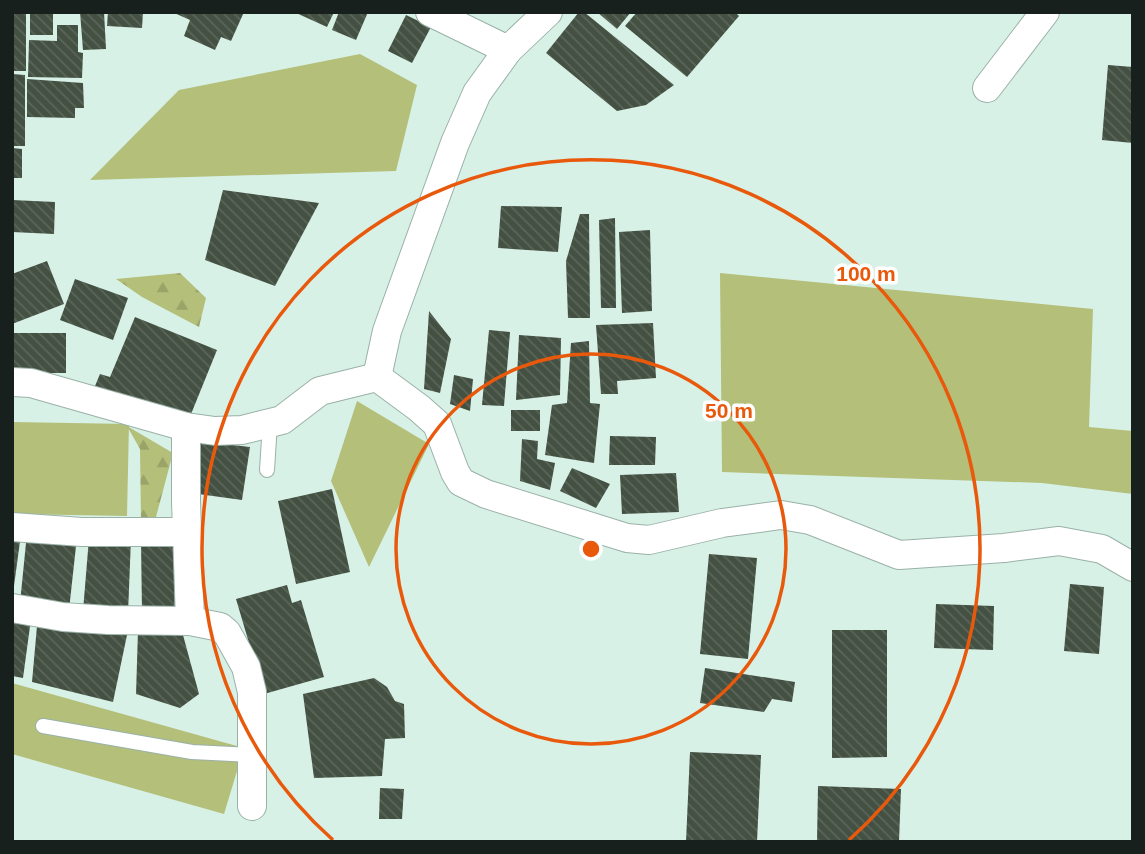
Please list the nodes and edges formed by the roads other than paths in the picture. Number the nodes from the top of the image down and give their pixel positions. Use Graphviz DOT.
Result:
graph roads {
  1 [pos="430,12"];
  2 [pos="548,12"];
  3 [pos="1045,12"];
  4 [pos="508,50"];
  5 [pos="987,88"];
  6 [pos="377,377"];
  7 [pos="12,383"];
  8 [pos="270,423"];
  9 [pos="186,427"];
  10 [pos="267,470"];
  11 [pos="12,527"];
  12 [pos="187,532"];
  13 [pos="1133,567"];
  14 [pos="12,608"];
  15 [pos="190,621"];
  16 [pos="43,726"];
  17 [pos="252,755"];
  18 [pos="252,806"];
  1 -- 4 [label="street"];
  2 -- 4 [label="street"];
  3 -- 5 [label="street"];
  4 -- 6 [label="street"];
  6 -- 8 [label="street"];
  6 -- 13 [label="street"];
  7 -- 9 [label="street"];
  8 -- 9 [label="street"];
  8 -- 10 [label="lane"];
  9 -- 12 [label="street"];
  11 -- 12 [label="street"];
  12 -- 15 [label="street"];
  14 -- 15 [label="street"];
  15 -- 17 [label="street"];
  16 -- 17 [label="lane"];
  17 -- 18 [label="street"];
}
